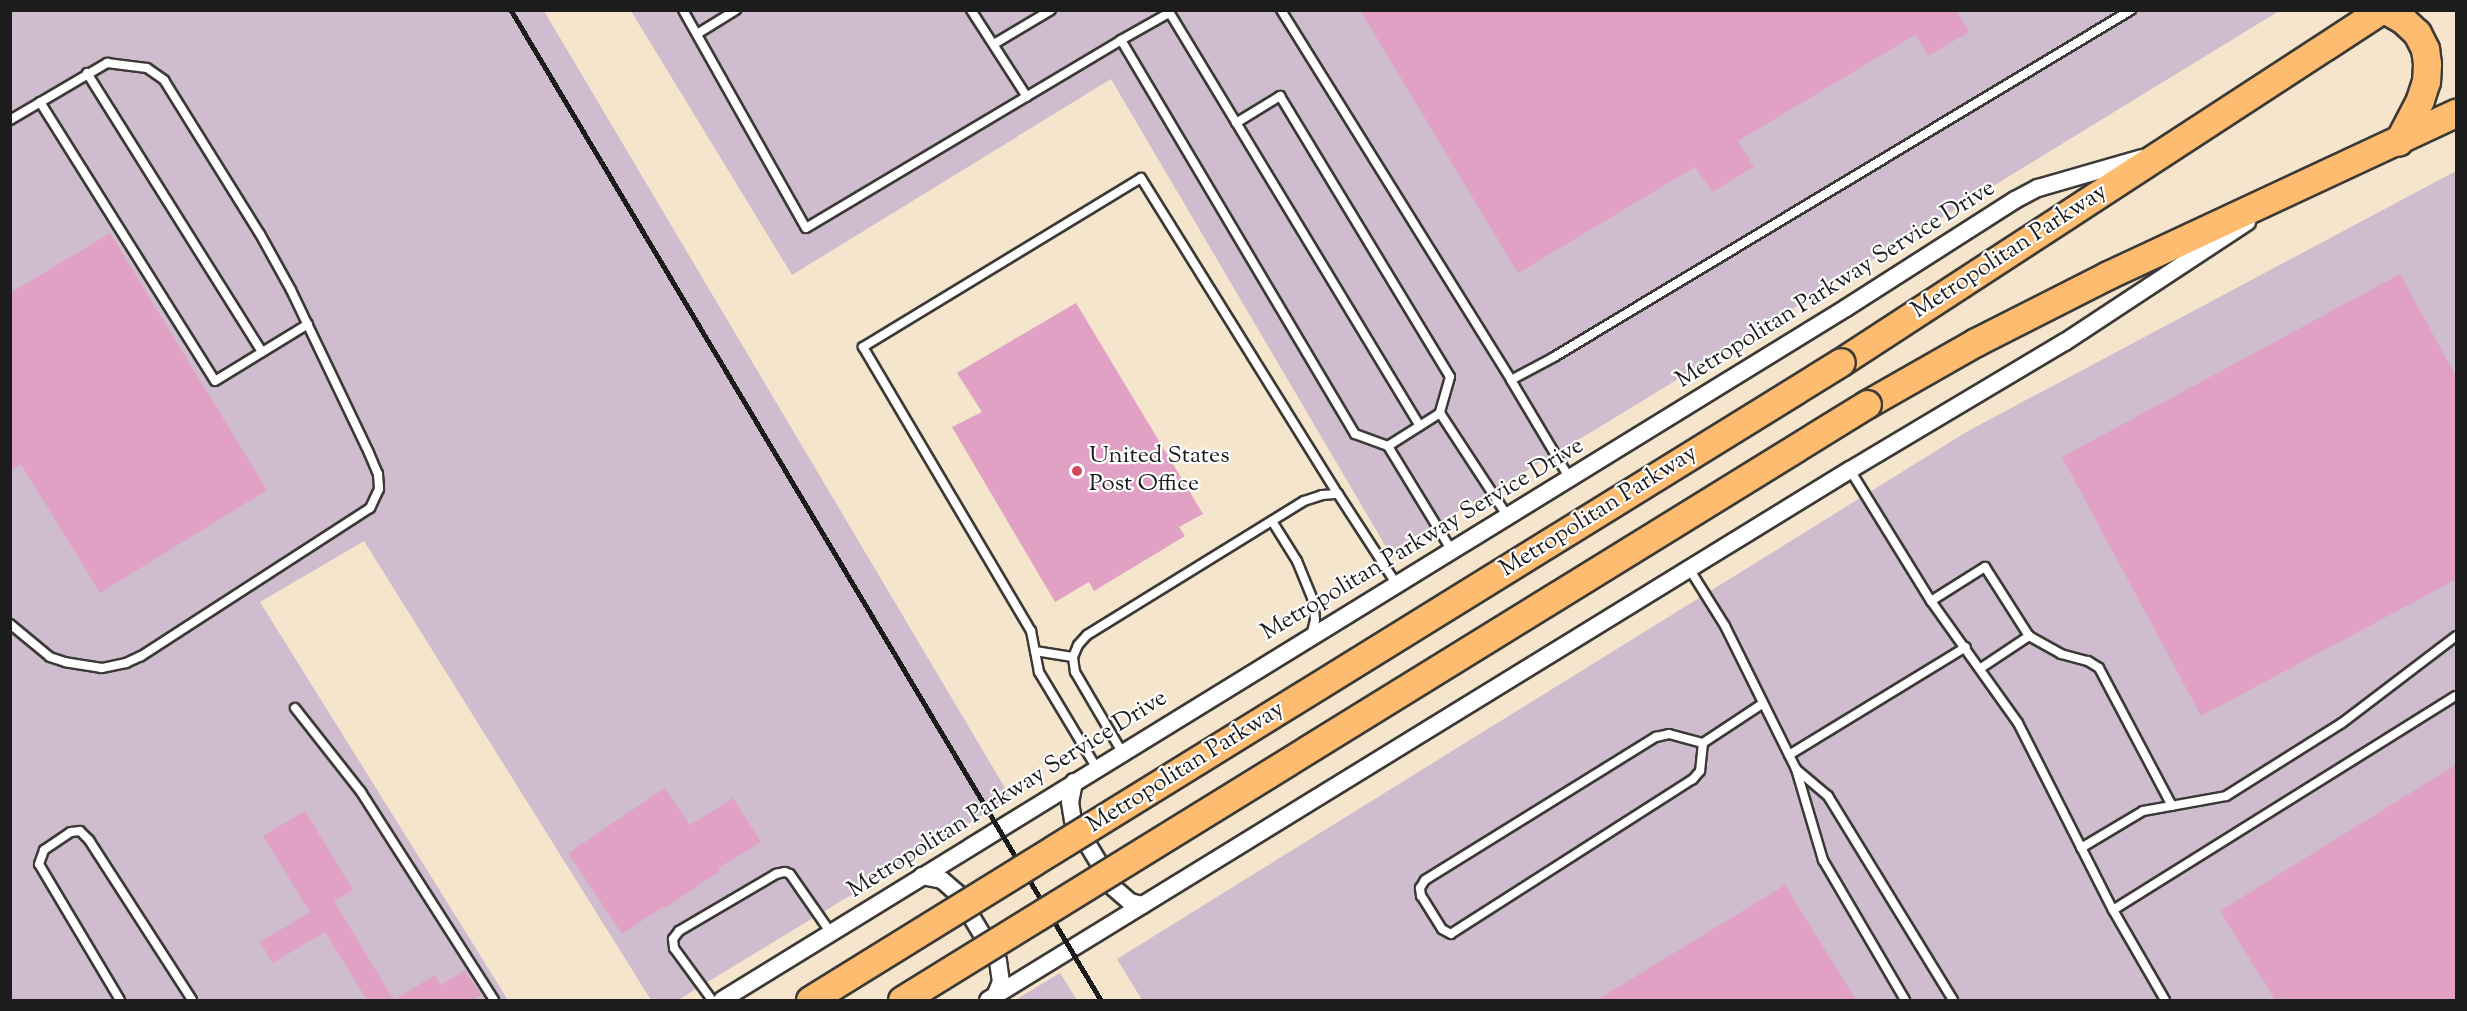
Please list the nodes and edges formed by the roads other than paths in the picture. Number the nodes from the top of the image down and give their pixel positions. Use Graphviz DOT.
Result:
graph roads {
  1 [pos="683,10"];
  2 [pos="736,10"];
  3 [pos="971,10"];
  4 [pos="1051,10"];
  5 [pos="1281,10"];
  6 [pos="2131,10"];
  7 [pos="2381,10"];
  8 [pos="2386,10"];
  9 [pos="1168,12"];
  10 [pos="697,34"];
  11 [pos="1121,40"];
  12 [pos="994,44"];
  13 [pos="87,73"];
  14 [pos="1027,98"];
  15 [pos="40,102"];
  16 [pos="2457,113"];
  17 [pos="10,120"];
  18 [pos="1236,123"];
  19 [pos="2398,142"];
  20 [pos="2162,152"];
  21 [pos="2301,187"];
  22 [pos="308,324"];
  23 [pos="262,352"];
  24 [pos="1511,380"];
  25 [pos="1440,413"];
  26 [pos="1420,426"];
  27 [pos="1388,446"];
  28 [pos="1850,470"];
  29 [pos="1570,479"];
  30 [pos="1338,494"];
  31 [pos="1508,517"];
  32 [pos="1272,521"];
  33 [pos="1452,551"];
  34 [pos="1690,570"];
  35 [pos="1397,585"];
  36 [pos="1931,601"];
  37 [pos="10,624"];
  38 [pos="2029,636"];
  39 [pos="2457,636"];
  40 [pos="1311,637"];
  41 [pos="1966,647"];
  42 [pos="1035,651"];
  43 [pos="1073,657"];
  44 [pos="1981,668"];
  45 [pos="2457,696"];
  46 [pos="1762,704"];
  47 [pos="295,708"];
  48 [pos="1703,743"];
  49 [pos="1122,752"];
  50 [pos="1789,755"];
  51 [pos="1096,767"];
  52 [pos="1796,769"];
  53 [pos="1074,782"];
  54 [pos="2172,806"];
  55 [pos="2081,848"];
  56 [pos="922,876"];
  57 [pos="1143,905"];
  58 [pos="2113,910"];
  59 [pos="831,933"];
  60 [pos="991,998"];
  61 [pos="120,1000"];
  62 [pos="192,1000"];
  63 [pos="494,1000"];
  64 [pos="712,1000"];
  65 [pos="722,1000"];
  66 [pos="810,1000"];
  67 [pos="902,1000"];
  68 [pos="1905,1000"];
  69 [pos="1953,1000"];
  70 [pos="2165,1000"];
  1 -- 10 [label="lane"];
  2 -- 10 [label="lane"];
  3 -- 12 [label="lane"];
  4 -- 12 [label="lane"];
  5 -- 24 [label="lane"];
  6 -- 24 [label="lane"];
  7 -- 20 [label="main road, Metropolitan Parkway"];
  8 -- 19 [label="main road"];
  9 -- 11 [label="lane"];
  9 -- 18 [label="lane"];
  10 -- 14 [label="lane"];
  11 -- 14 [label="lane"];
  11 -- 27 [label="lane"];
  12 -- 14 [label="lane"];
  13 -- 15 [label="lane"];
  13 -- 22 [label="lane"];
  13 -- 23 [label="lane"];
  15 -- 17 [label="lane"];
  15 -- 23 [label="lane"];
  16 -- 19 [label="main road, Metropolitan Parkway"];
  18 -- 25 [label="lane"];
  18 -- 26 [label="lane"];
  19 -- 21 [label="main road, Metropolitan Parkway"];
  20 -- 29 [label="street, Metropolitan Parkway Service Drive"];
  20 -- 66 [label="main road, Metropolitan Parkway, bridge"];
  21 -- 28 [label="street"];
  21 -- 67 [label="main road, Metropolitan Parkway, bridge"];
  22 -- 23 [label="lane"];
  22 -- 37 [label="lane"];
  24 -- 29 [label="lane"];
  25 -- 26 [label="lane"];
  25 -- 31 [label="lane"];
  26 -- 27 [label="lane"];
  27 -- 33 [label="lane"];
  28 -- 34 [label="street"];
  28 -- 36 [label="lane"];
  29 -- 31 [label="street, Metropolitan Parkway Service Drive"];
  30 -- 32 [label="lane"];
  30 -- 35 [label="lane"];
  30 -- 42 [label="lane"];
  31 -- 33 [label="street, Metropolitan Parkway Service Drive"];
  32 -- 40 [label="lane"];
  32 -- 43 [label="lane"];
  33 -- 35 [label="street, Metropolitan Parkway Service Drive"];
  34 -- 46 [label="lane"];
  34 -- 57 [label="street"];
  35 -- 40 [label="street, Metropolitan Parkway Service Drive"];
  36 -- 38 [label="lane"];
  36 -- 41 [label="lane"];
  38 -- 44 [label="lane"];
  38 -- 54 [label="lane"];
  39 -- 54 [label="lane"];
  40 -- 49 [label="street, Metropolitan Parkway Service Drive"];
  41 -- 44 [label="lane"];
  41 -- 50 [label="lane"];
  42 -- 43 [label="lane"];
  42 -- 51 [label="lane"];
  43 -- 49 [label="lane"];
  44 -- 55 [label="lane"];
  45 -- 58 [label="lane"];
  46 -- 48 [label="lane"];
  46 -- 50 [label="lane"];
  47 -- 63 [label="lane"];
  48 -- 48 [label="lane"];
  49 -- 51 [label="street, Metropolitan Parkway Service Drive"];
  50 -- 52 [label="lane"];
  51 -- 53 [label="street, Metropolitan Parkway Service Drive"];
  52 -- 68 [label="lane"];
  52 -- 69 [label="lane"];
  53 -- 56 [label="street, Metropolitan Parkway Service Drive"];
  53 -- 57 [label="street"];
  54 -- 55 [label="lane"];
  55 -- 58 [label="lane"];
  56 -- 59 [label="street, Metropolitan Parkway Service Drive"];
  56 -- 60 [label="street"];
  57 -- 60 [label="street"];
  58 -- 70 [label="lane"];
  59 -- 64 [label="lane"];
  59 -- 65 [label="street, Metropolitan Parkway Service Drive"];
  61 -- 62 [label="lane"];
}
